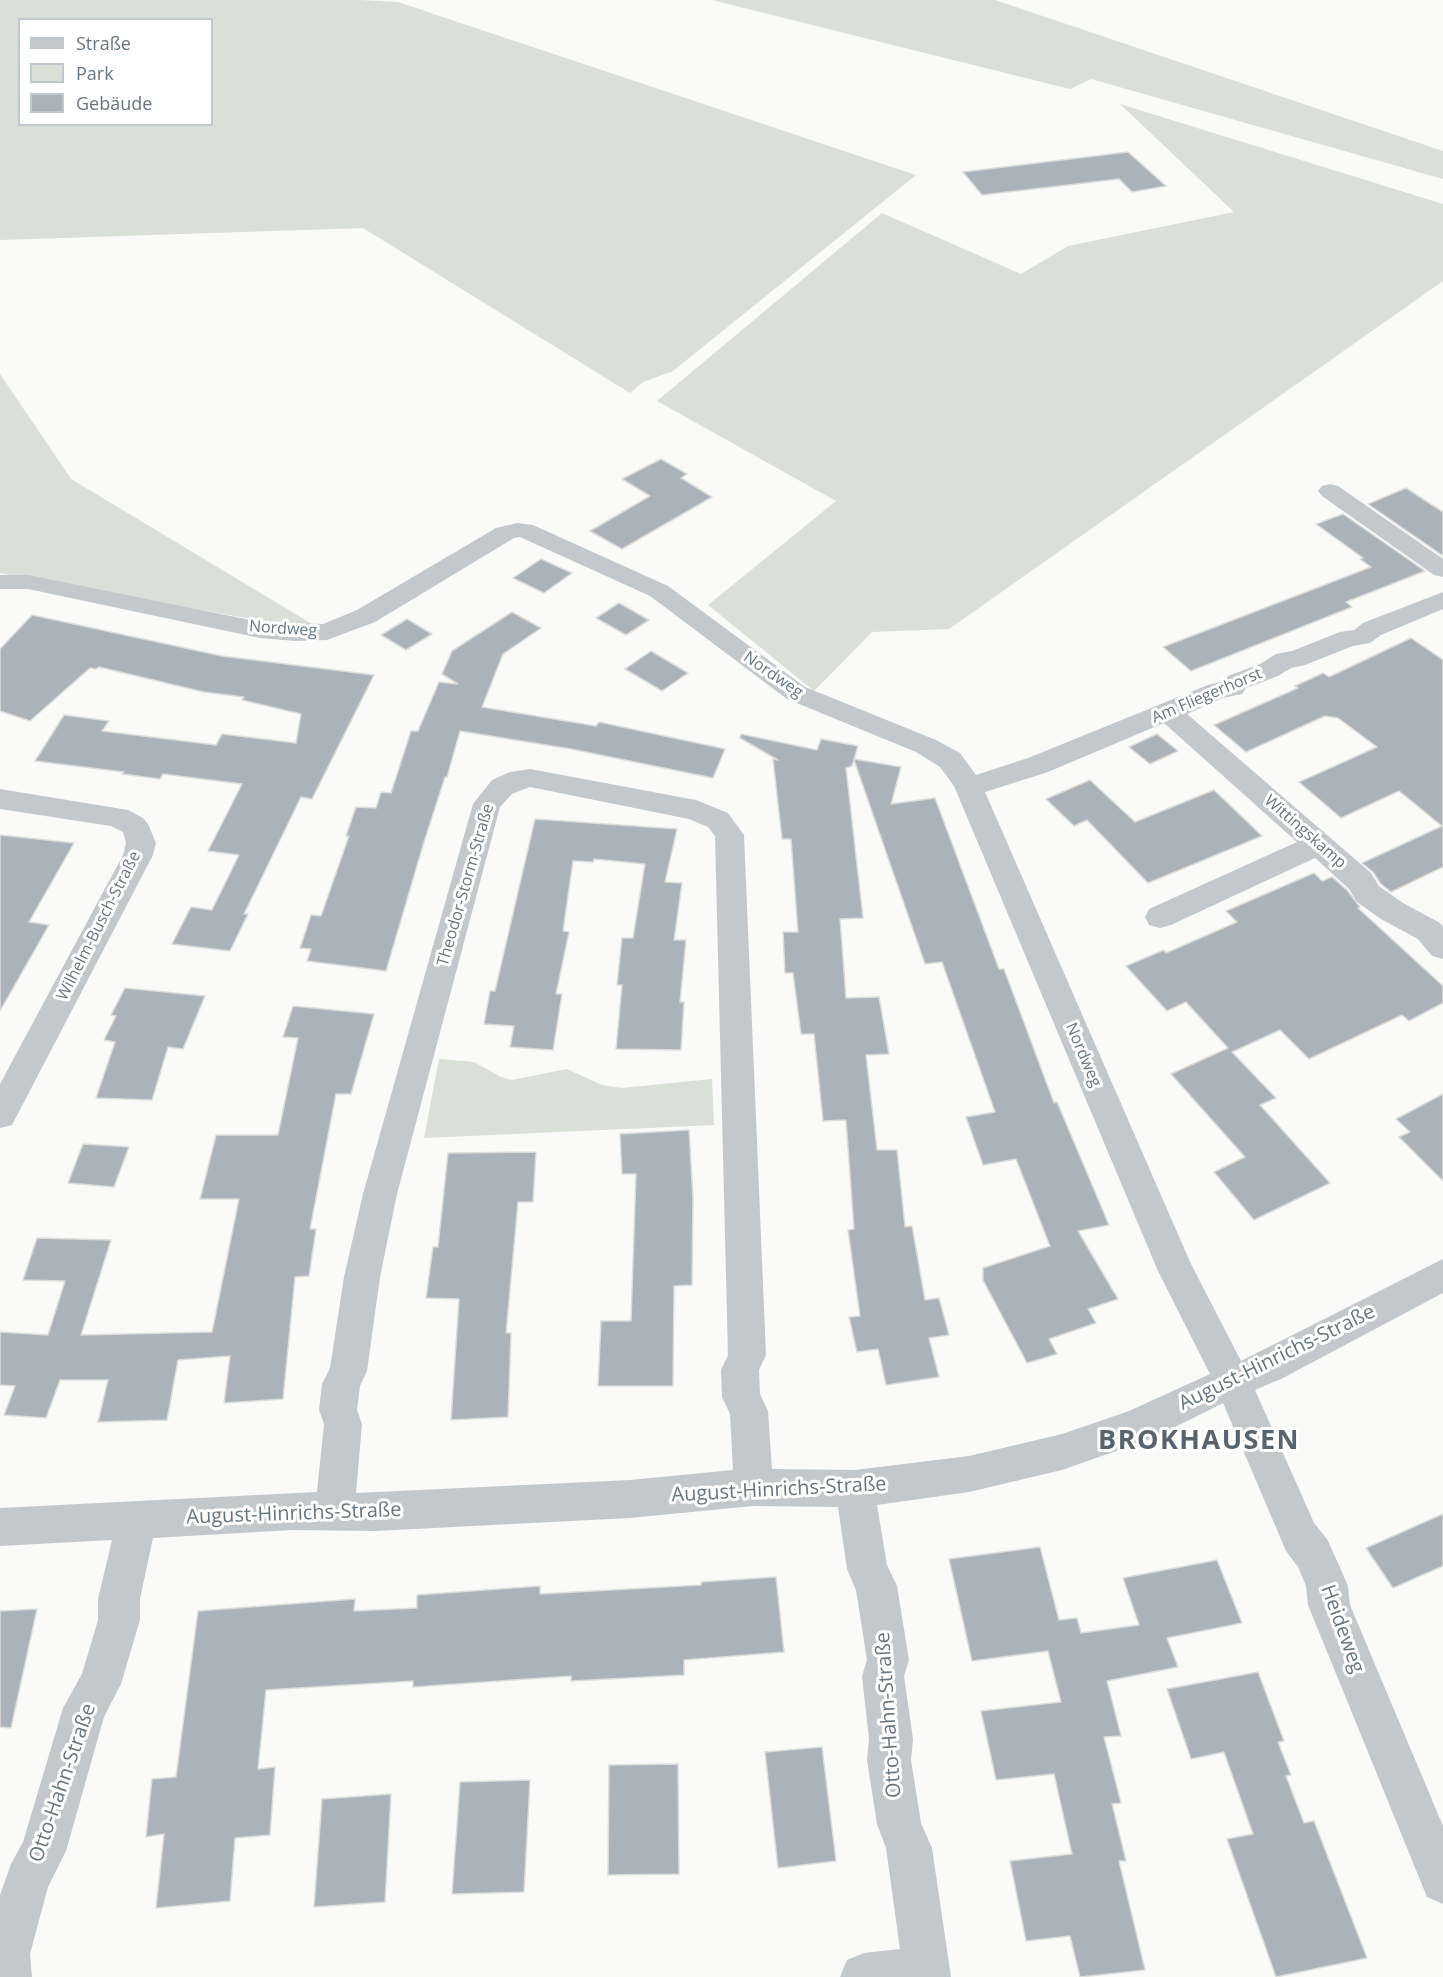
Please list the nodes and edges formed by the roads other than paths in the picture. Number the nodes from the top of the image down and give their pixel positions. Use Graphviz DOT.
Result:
graph roads {
  1 [pos="1330,491"];
  2 [pos="1443,570"];
  3 [pos="0,582"];
  4 [pos="1443,600"];
  5 [pos="1168,712"];
  6 [pos="968,786"];
  7 [pos="0,799"];
  8 [pos="1318,844"];
  9 [pos="1160,917"];
  10 [pos="1438,934"];
  11 [pos="3,1101"];
  12 [pos="1443,1275"];
  13 [pos="1232,1382"];
  14 [pos="753,1487"];
  15 [pos="855,1489"];
  16 [pos="335,1511"];
  17 [pos="136,1520"];
  18 [pos="0,1527"];
  19 [pos="1443,1881"];
  20 [pos="927,1973"];
  21 [pos="8,1977"];
  22 [pos="864,1977"];
  1 -- 2 [label="street"];
  3 -- 6 [label="street, Nordweg"];
  4 -- 5 [label="street, Am Fliegerhorst"];
  5 -- 6 [label="street, Am Fliegerhorst"];
  5 -- 8 [label="street, Wittingskamp"];
  6 -- 13 [label="street, Nordweg"];
  7 -- 11 [label="street, Wilhelm-Busch-Straße"];
  8 -- 9 [label="street"];
  8 -- 10 [label="street, Wittingskamp"];
  12 -- 13 [label="street, August-Hinrichs-Straße"];
  13 -- 15 [label="street, August-Hinrichs-Straße"];
  13 -- 19 [label="street, Heideweg"];
  14 -- 15 [label="street, August-Hinrichs-Straße"];
  14 -- 16 [label="street, August-Hinrichs-Straße"];
  14 -- 16 [label="street, Theodor-Storm-Straße"];
  15 -- 20 [label="street, Otto-Hahn-Straße"];
  16 -- 17 [label="street, August-Hinrichs-Straße"];
  17 -- 18 [label="street, August-Hinrichs-Straße"];
  17 -- 21 [label="street, Otto-Hahn-Straße"];
  20 -- 22 [label="street"];
}
